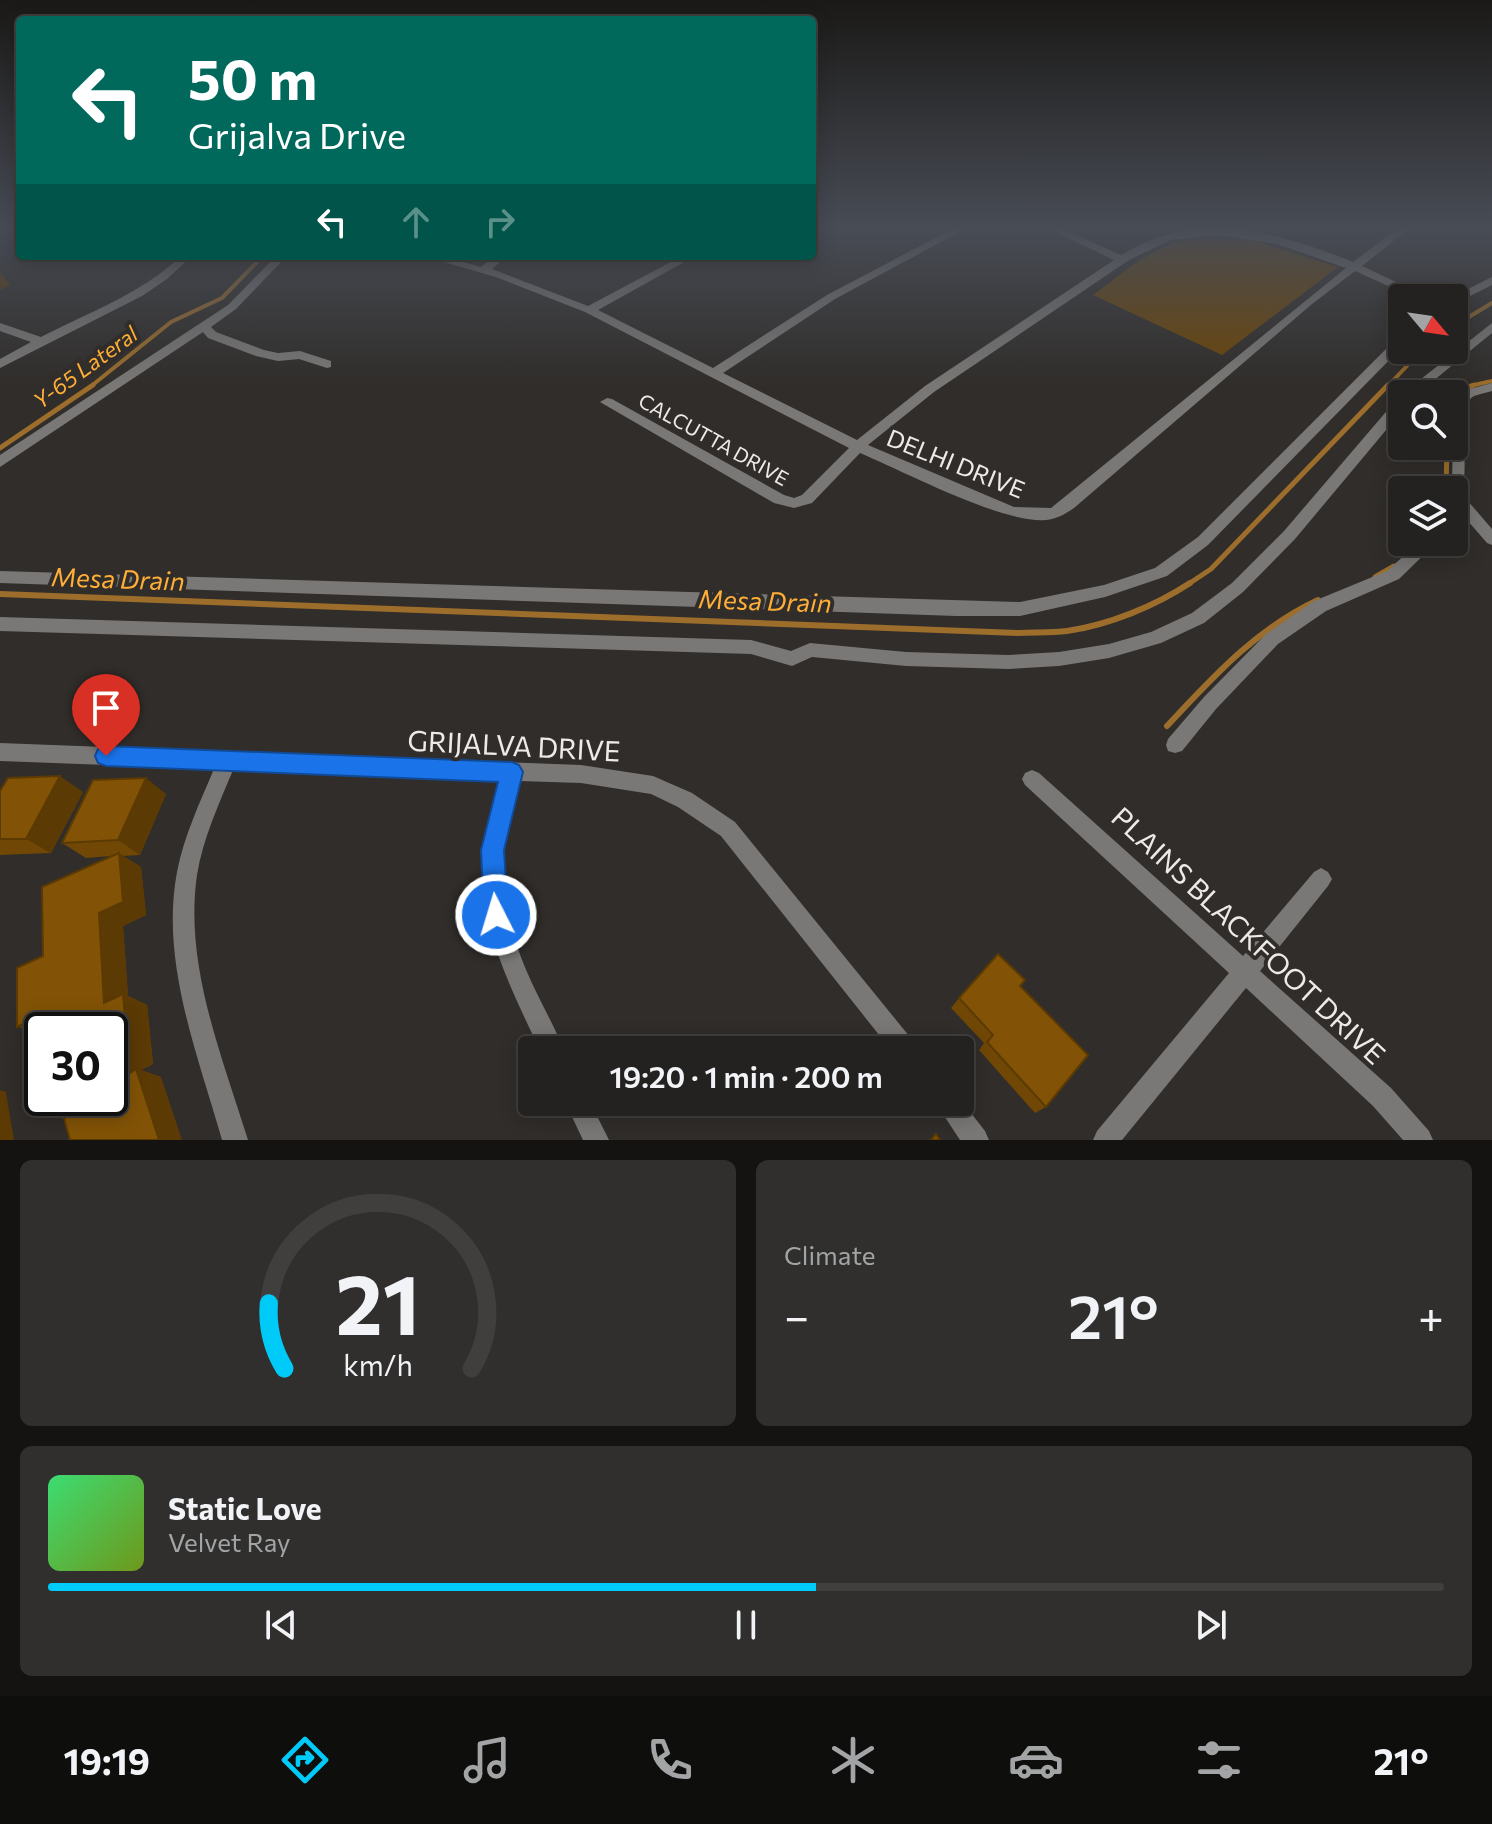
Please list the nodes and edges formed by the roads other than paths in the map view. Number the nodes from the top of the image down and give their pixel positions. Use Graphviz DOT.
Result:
graph roads {
  1 [pos="162,280"];
  2 [pos="258,280"];
  3 [pos="511,280"];
  4 [pos="645,280"];
  5 [pos="863,280"];
  6 [pos="1093,280"];
  7 [pos="1336,280"];
  8 [pos="1492,280"];
  9 [pos="1468,293"];
  10 [pos="589,310"];
  11 [pos="203,325"];
  12 [pos="0,327"];
  13 [pos="1492,327"];
  14 [pos="41,341"];
  15 [pos="1388,354"];
  16 [pos="0,364"];
  17 [pos="327,364"];
  18 [pos="714,373"];
  19 [pos="1426,380"];
  20 [pos="1492,387"];
  21 [pos="607,402"];
  22 [pos="1388,418"];
  23 [pos="859,447"];
  24 [pos="0,462"];
  25 [pos="1459,476"];
  26 [pos="1468,510"];
  27 [pos="1492,539"];
  28 [pos="1414,556"];
  29 [pos="0,577"];
  30 [pos="0,624"];
  31 [pos="1175,745"];
  32 [pos="0,752"];
  33 [pos="227,761"];
  34 [pos="512,772"];
  35 [pos="1032,779"];
  36 [pos="1321,879"];
  37 [pos="1245,972"];
  38 [pos="545,1036"];
  39 [pos="895,1036"];
  40 [pos="584,1116"];
  41 [pos="958,1116"];
  42 [pos="235,1140"];
  43 [pos="596,1140"];
  44 [pos="976,1140"];
  45 [pos="1106,1140"];
  46 [pos="1420,1140"];
  1 -- 14 [label="street"];
  2 -- 11 [label="street"];
  3 -- 10 [label="street, DELHI DRIVE"];
  4 -- 10 [label="street"];
  5 -- 18 [label="street"];
  6 -- 23 [label="street, CALCUTTA DRIVE"];
  7 -- 23 [label="street, DELHI DRIVE"];
  8 -- 9 [label="street"];
  10 -- 18 [label="street, DELHI DRIVE"];
  11 -- 17 [label="street"];
  11 -- 24 [label="street"];
  12 -- 14 [label="street"];
  13 -- 19 [label="street"];
  14 -- 16 [label="street"];
  15 -- 29 [label="street"];
  18 -- 23 [label="street, DELHI DRIVE"];
  20 -- 25 [label="street"];
  21 -- 23 [label="street, CALCUTTA DRIVE"];
  22 -- 30 [label="street"];
  26 -- 27 [label="street"];
  28 -- 31 [label="street"];
  32 -- 33 [label="street, GRIJALVA DRIVE"];
  33 -- 34 [label="street, GRIJALVA DRIVE"];
  33 -- 42 [label="street"];
  34 -- 38 [label="street"];
  34 -- 39 [label="street, GRIJALVA DRIVE"];
  35 -- 37 [label="street, PLAINS BLACKFOOT DRIVE"];
  36 -- 37 [label="street"];
  37 -- 45 [label="street"];
  37 -- 46 [label="street, PLAINS BLACKFOOT DRIVE"];
  40 -- 43 [label="street"];
  41 -- 44 [label="street"];
}
